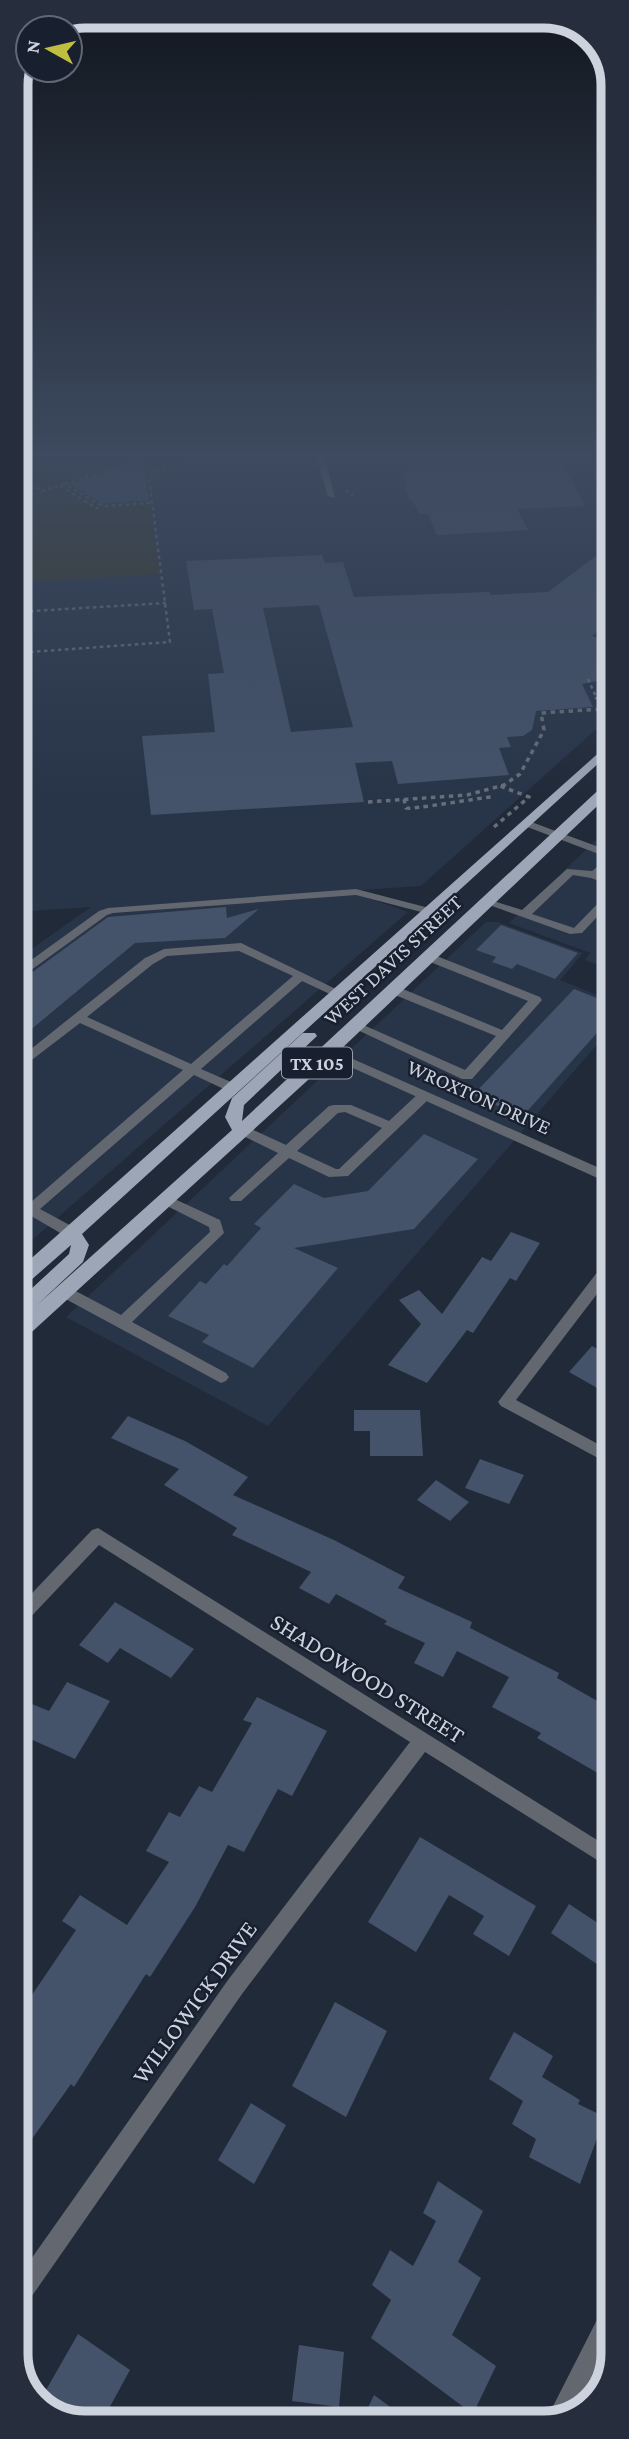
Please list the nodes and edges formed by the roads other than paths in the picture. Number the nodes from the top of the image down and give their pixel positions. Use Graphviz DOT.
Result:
graph roads {
  1 [pos="601,755"];
  2 [pos="601,795"];
  3 [pos="526,823"];
  4 [pos="558,836"];
  5 [pos="601,853"];
  6 [pos="601,868"];
  7 [pos="594,875"];
  8 [pos="601,878"];
  9 [pos="488,902"];
  10 [pos="601,907"];
  11 [pos="429,911"];
  12 [pos="524,915"];
  13 [pos="429,957"];
  14 [pos="28,968"];
  15 [pos="366,968"];
  16 [pos="299,977"];
  17 [pos="394,990"];
  18 [pos="338,993"];
  19 [pos="79,1017"];
  20 [pos="355,1026"];
  21 [pos="505,1035"];
  22 [pos="328,1052"];
  23 [pos="28,1058"];
  24 [pos="192,1068"];
  25 [pos="233,1088"];
  26 [pos="424,1096"];
  27 [pos="391,1127"];
  28 [pos="242,1130"];
  29 [pos="286,1153"];
  30 [pos="601,1176"];
  31 [pos="236,1198"];
  32 [pos="166,1200"];
  33 [pos="30,1210"];
  34 [pos="72,1233"];
  35 [pos="28,1272"];
  36 [pos="601,1278"];
  37 [pos="65,1292"];
  38 [pos="28,1303"];
  39 [pos="122,1323"];
  40 [pos="28,1324"];
  41 [pos="221,1377"];
  42 [pos="601,1453"];
  43 [pos="28,1608"];
  44 [pos="421,1742"];
  45 [pos="601,1854"];
  46 [pos="28,2282"];
  47 [pos="601,2336"];
  48 [pos="565,2407"];
  1 -- 3 [label="main road, WEST DAVIS STREET / TX 105"];
  2 -- 4 [label="main road, WEST DAVIS STREET / TX 105"];
  3 -- 4 [label="street"];
  3 -- 11 [label="main road, WEST DAVIS STREET / TX 105"];
  4 -- 5 [label="street"];
  4 -- 9 [label="main road, WEST DAVIS STREET / TX 105"];
  6 -- 7 [label="street"];
  7 -- 8 [label="street"];
  7 -- 12 [label="street"];
  9 -- 12 [label="street"];
  9 -- 13 [label="main road, WEST DAVIS STREET / TX 105"];
  10 -- 12 [label="street"];
  11 -- 14 [label="street"];
  11 -- 15 [label="main road, WEST DAVIS STREET / TX 105"];
  13 -- 17 [label="main road, WEST DAVIS STREET / TX 105"];
  13 -- 21 [label="street"];
  15 -- 18 [label="main road, WEST DAVIS STREET / TX 105"];
  15 -- 28 [label="main road"];
  16 -- 18 [label="street"];
  16 -- 19 [label="street"];
  16 -- 24 [label="street"];
  17 -- 20 [label="main road, WEST DAVIS STREET / TX 105"];
  17 -- 21 [label="street"];
  18 -- 25 [label="main road, WEST DAVIS STREET / TX 105"];
  19 -- 23 [label="street"];
  19 -- 24 [label="street"];
  20 -- 21 [label="street"];
  20 -- 22 [label="main road, WEST DAVIS STREET / TX 105"];
  22 -- 26 [label="street, WROXTON DRIVE"];
  22 -- 28 [label="main road, WEST DAVIS STREET / TX 105"];
  24 -- 25 [label="street"];
  24 -- 33 [label="street"];
  25 -- 34 [label="main road, WEST DAVIS STREET / TX 105"];
  26 -- 27 [label="street"];
  26 -- 30 [label="street, WROXTON DRIVE"];
  27 -- 29 [label="street"];
  27 -- 29 [label="street"];
  28 -- 29 [label="street"];
  28 -- 32 [label="main road, WEST DAVIS STREET / TX 105"];
  29 -- 31 [label="street"];
  32 -- 37 [label="main road, WEST DAVIS STREET / TX 105"];
  32 -- 39 [label="street"];
  33 -- 34 [label="street"];
  34 -- 35 [label="main road, WEST DAVIS STREET / TX 105"];
  34 -- 38 [label="main road"];
  36 -- 42 [label="street"];
  37 -- 39 [label="street"];
  37 -- 40 [label="main road, WEST DAVIS STREET / TX 105"];
  39 -- 41 [label="street"];
  43 -- 44 [label="street, SHADOWOOD STREET"];
  44 -- 45 [label="street, SHADOWOOD STREET"];
  44 -- 46 [label="street, WILLOWICK DRIVE"];
  47 -- 48 [label="street"];
}
